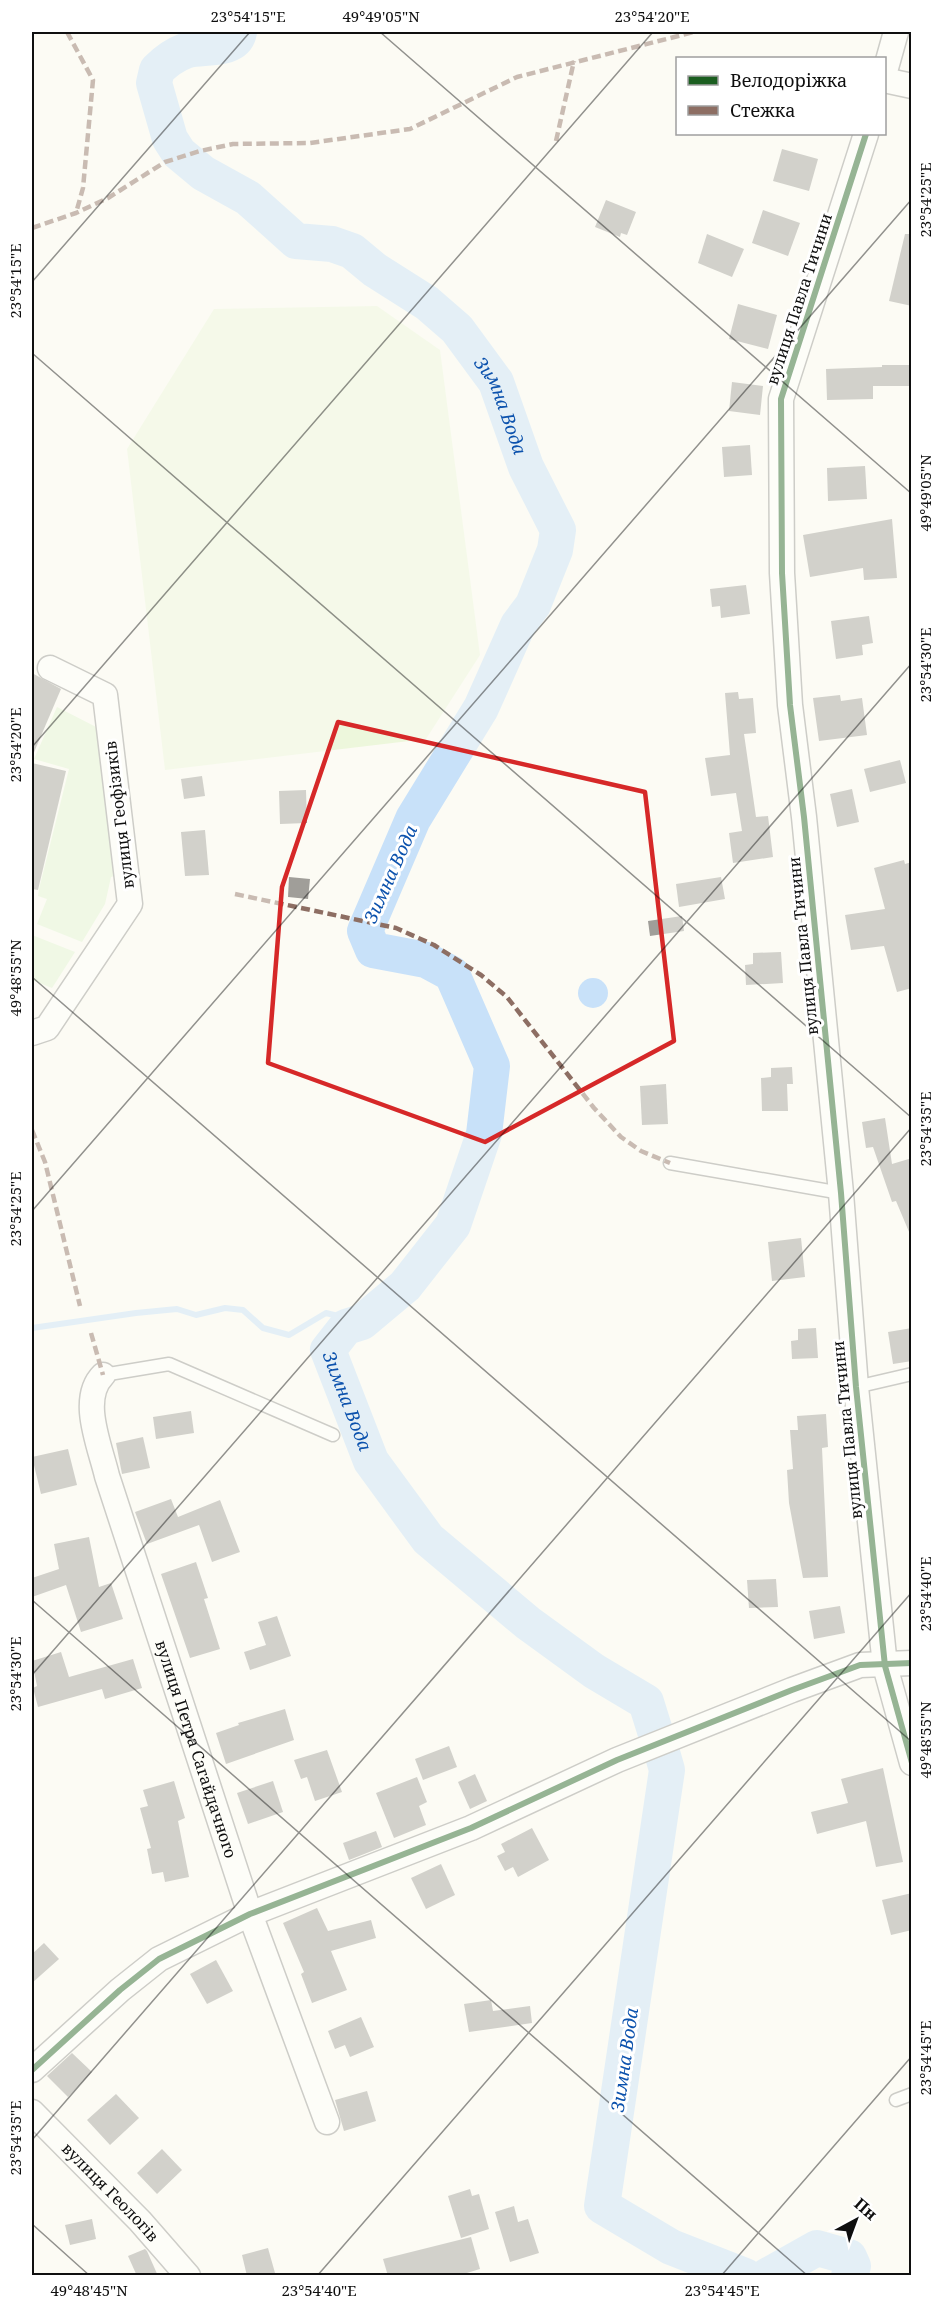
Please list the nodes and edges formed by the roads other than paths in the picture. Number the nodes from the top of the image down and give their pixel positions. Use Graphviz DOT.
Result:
graph roads {
  1 [pos="896,32"];
  2 [pos="886,71"];
  3 [pos="886,80"];
  4 [pos="912,86"];
  5 [pos="866,135"];
  6 [pos="50,669"];
  7 [pos="32,1033"];
  8 [pos="670,1163"];
  9 [pos="841,1193"];
  10 [pos="912,1374"];
  11 [pos="103,1375"];
  12 [pos="855,1387"];
  13 [pos="333,1435"];
  14 [pos="912,1664"];
  15 [pos="885,1666"];
  16 [pos="912,1763"];
  17 [pos="250,1914"];
  18 [pos="32,2070"];
  19 [pos="912,2094"];
  20 [pos="896,2100"];
  21 [pos="32,2112"];
  22 [pos="327,2122"];
  23 [pos="188,2276"];
  1 -- 2 [label="street"];
  3 -- 4 [label="street"];
  5 -- 9 [label="street, вулиця Павла Тичини"];
  6 -- 7 [label="street, вулиця Геофізиків"];
  8 -- 9 [label="lane"];
  9 -- 12 [label="street, вулиця Павла Тичини"];
  10 -- 12 [label="lane"];
  11 -- 13 [label="lane"];
  11 -- 17 [label="street, вулиця Петра Сагайдачного"];
  12 -- 15 [label="street, вулиця Павла Тичини"];
  14 -- 15 [label="street"];
  15 -- 16 [label="street, вулиця Павла Тичини"];
  15 -- 17 [label="street"];
  17 -- 18 [label="street"];
  17 -- 22 [label="street, вулиця Петра Сагайдачного"];
  19 -- 20 [label="lane"];
  21 -- 23 [label="street, вулиця Геологів"];
}
